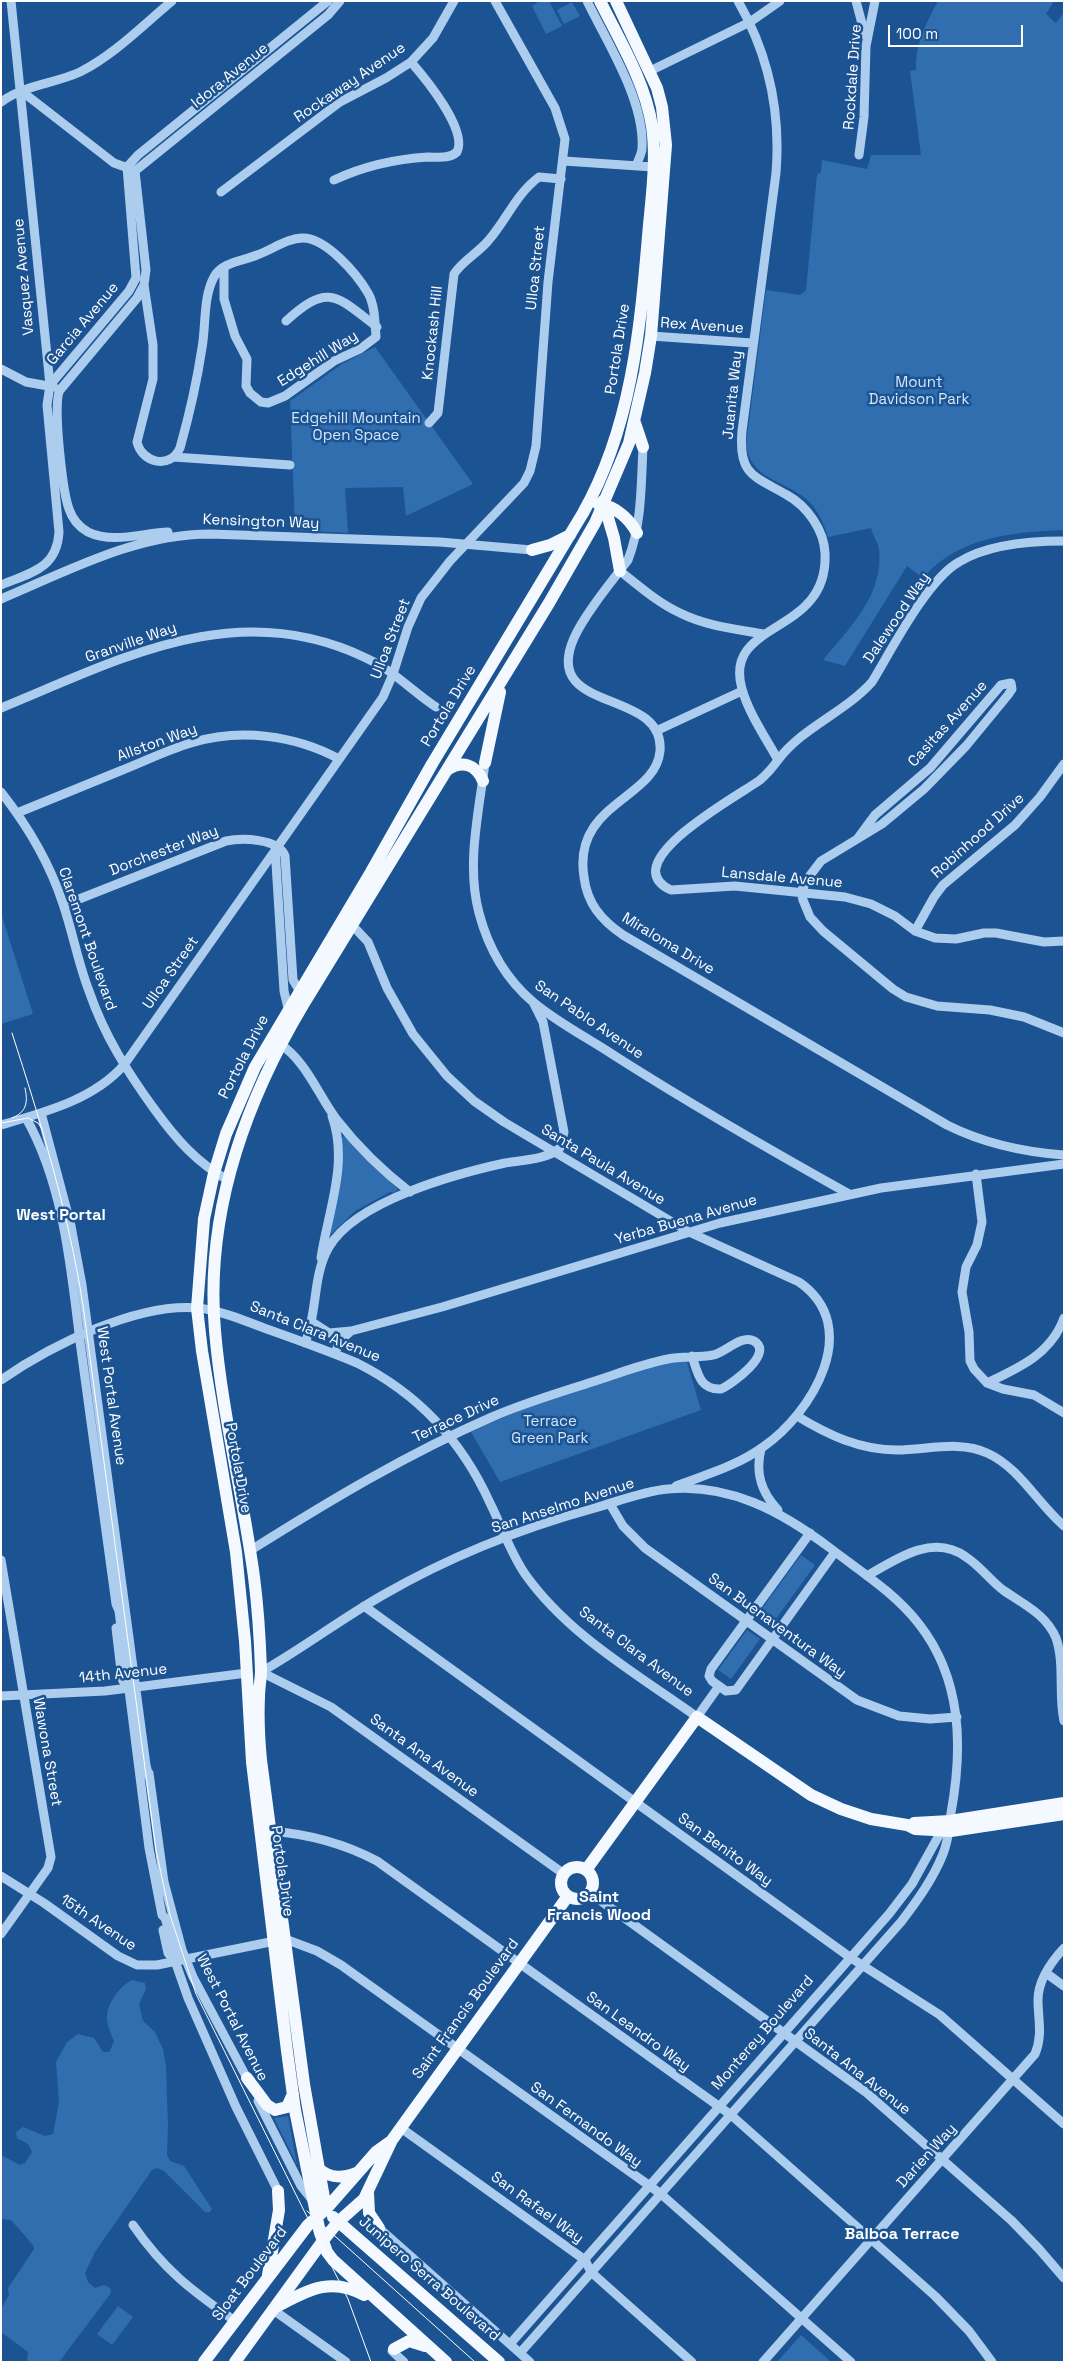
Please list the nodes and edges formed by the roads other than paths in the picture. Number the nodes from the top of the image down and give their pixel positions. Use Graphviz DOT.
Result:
graph roads {
  1 [pos="11,1"];
  2 [pos="172,1"];
  3 [pos="328,1"];
  4 [pos="340,1"];
  5 [pos="454,1"];
  6 [pos="496,1"];
  7 [pos="587,1"];
  8 [pos="600,1"];
  9 [pos="616,1"];
  10 [pos="738,1"];
  11 [pos="780,1"];
  12 [pos="856,1"];
  13 [pos="875,1"];
  14 [pos="750,22"];
  15 [pos="866,46"];
  16 [pos="411,62"];
  17 [pos="650,71"];
  18 [pos="20,90"];
  19 [pos="1,102"];
  20 [pos="860,155"];
  21 [pos="564,161"];
  22 [pos="636,166"];
  23 [pos="653,167"];
  24 [pos="131,169"];
  25 [pos="561,179"];
  26 [pos="334,180"];
  27 [pos="221,192"];
  28 [pos="224,267"];
  29 [pos="144,285"];
  30 [pos="286,321"];
  31 [pos="376,327"];
  32 [pos="650,336"];
  33 [pos="752,344"];
  34 [pos="1,369"];
  35 [pos="50,385"];
  36 [pos="60,390"];
  37 [pos="429,423"];
  38 [pos="634,423"];
  39 [pos="643,446"];
  40 [pos="174,457"];
  41 [pos="290,465"];
  42 [pos="601,479"];
  43 [pos="603,505"];
  44 [pos="583,513"];
  45 [pos="637,533"];
  46 [pos="210,534"];
  47 [pos="570,535"];
  48 [pos="1064,541"];
  49 [pos="465,545"];
  50 [pos="532,550"];
  51 [pos="620,571"];
  52 [pos="548,572"];
  53 [pos="1,585"];
  54 [pos="1,599"];
  55 [pos="763,634"];
  56 [pos="510,667"];
  57 [pos="393,674"];
  58 [pos="742,691"];
  59 [pos="1,708"];
  60 [pos="436,708"];
  61 [pos="453,729"];
  62 [pos="656,731"];
  63 [pos="467,738"];
  64 [pos="339,759"];
  65 [pos="778,760"];
  66 [pos="485,763"];
  67 [pos="1064,764"];
  68 [pos="446,770"];
  69 [pos="483,781"];
  70 [pos="1,792"];
  71 [pos="17,813"];
  72 [pos="858,838"];
  73 [pos="276,848"];
  74 [pos="801,892"];
  75 [pos="64,905"];
  76 [pos="352,925"];
  77 [pos="915,931"];
  78 [pos="1064,941"];
  79 [pos="299,990"];
  80 [pos="533,1002"];
  81 [pos="288,1008"];
  82 [pos="1064,1033"];
  83 [pos="280,1044"];
  84 [pos="124,1065"];
  85 [pos="325,1104"];
  86 [pos="41,1113"];
  87 [pos="26,1118"];
  88 [pos="1,1125"];
  89 [pos="555,1152"];
  90 [pos="1038,1153"];
  91 [pos="1064,1155"];
  92 [pos="1064,1164"];
  93 [pos="1038,1167"];
  94 [pos="214,1172"];
  95 [pos="976,1174"];
  96 [pos="228,1180"];
  97 [pos="410,1192"];
  98 [pos="849,1194"];
  99 [pos="689,1232"];
  100 [pos="319,1273"];
  101 [pos="197,1308"];
  102 [pos="214,1311"];
  103 [pos="1064,1318"];
  104 [pos="312,1322"];
  105 [pos="89,1331"];
  106 [pos="351,1331"];
  107 [pos="79,1336"];
  108 [pos="305,1343"];
  109 [pos="334,1354"];
  110 [pos="692,1356"];
  111 [pos="1,1380"];
  112 [pos="987,1383"];
  113 [pos="1064,1413"];
  114 [pos="797,1416"];
  115 [pos="450,1436"];
  116 [pos="761,1448"];
  117 [pos="743,1459"];
  118 [pos="667,1489"];
  119 [pos="610,1504"];
  120 [pos="783,1516"];
  121 [pos="1064,1526"];
  122 [pos="810,1533"];
  123 [pos="505,1538"];
  124 [pos="250,1550"];
  125 [pos="835,1552"];
  126 [pos="1,1560"];
  127 [pos="867,1576"];
  128 [pos="364,1606"];
  129 [pos="746,1621"];
  130 [pos="772,1640"];
  131 [pos="261,1672"];
  132 [pos="247,1673"];
  133 [pos="719,1686"];
  134 [pos="132,1687"];
  135 [pos="1,1696"];
  136 [pos="24,1696"];
  137 [pos="696,1717"];
  138 [pos="957,1717"];
  139 [pos="1064,1722"];
  140 [pos="635,1802"];
  141 [pos="1064,1803"];
  142 [pos="1064,1814"];
  143 [pos="947,1827"];
  144 [pos="270,1831"];
  145 [pos="586,1870"];
  146 [pos="564,1874"];
  147 [pos="1,1876"];
  148 [pos="590,1892"];
  149 [pos="30,1895"];
  150 [pos="568,1896"];
  151 [pos="1,1934"];
  152 [pos="280,1940"];
  153 [pos="1064,1948"];
  154 [pos="851,1958"];
  155 [pos="185,1959"];
  156 [pos="175,1961"];
  157 [pos="519,1963"];
  158 [pos="863,1965"];
  159 [pos="1046,1973"];
  160 [pos="1064,1986"];
  161 [pos="785,2033"];
  162 [pos="796,2041"];
  163 [pos="458,2049"];
  164 [pos="247,2078"];
  165 [pos="1013,2079"];
  166 [pos="293,2094"];
  167 [pos="719,2108"];
  168 [pos="731,2115"];
  169 [pos="1064,2124"];
  170 [pos="401,2128"];
  171 [pos="392,2140"];
  172 [pos="942,2159"];
  173 [pos="319,2169"];
  174 [pos="359,2171"];
  175 [pos="371,2185"];
  176 [pos="649,2187"];
  177 [pos="278,2191"];
  178 [pos="661,2194"];
  179 [pos="313,2201"];
  180 [pos="321,2213"];
  181 [pos="338,2222"];
  182 [pos="133,2225"];
  183 [pos="379,2228"];
  184 [pos="871,2240"];
  185 [pos="322,2241"];
  186 [pos="585,2260"];
  187 [pos="591,2272"];
  188 [pos="1064,2278"];
  189 [pos="267,2279"];
  190 [pos="382,2304"];
  191 [pos="272,2309"];
  192 [pos="802,2318"];
  193 [pos="235,2321"];
  194 [pos="510,2344"];
  195 [pos="393,2350"];
  196 [pos="520,2353"];
  197 [pos="442,2358"];
  198 [pos="204,2362"];
  199 [pos="235,2362"];
  200 [pos="346,2362"];
  201 [pos="388,2362"];
  202 [pos="404,2362"];
  203 [pos="499,2362"];
  204 [pos="530,2362"];
  205 [pos="692,2362"];
  206 [pos="763,2362"];
  207 [pos="851,2362"];
  208 [pos="992,2362"];
  1 -- 18 [label="street, Vasquez Avenue"];
  2 -- 18 [label="street"];
  3 -- 24 [label="street, Idora Avenue"];
  4 -- 24 [label="street, Idora Avenue"];
  5 -- 16 [label="street, Rockaway Avenue"];
  6 -- 21 [label="street, Ulloa Street"];
  7 -- 22 [label="street"];
  8 -- 23 [label="main road, Portola Drive"];
  9 -- 17 [label="main road, Portola Drive"];
  10 -- 14 [label="street, Juanita Way"];
  11 -- 14 [label="street"];
  12 -- 15 [label="street"];
  13 -- 15 [label="street, Rockdale Drive"];
  14 -- 17 [label="street"];
  14 -- 33 [label="street, Juanita Way"];
  15 -- 20 [label="street, Rockdale Drive"];
  16 -- 26 [label="street"];
  16 -- 27 [label="street, Rockaway Avenue"];
  17 -- 32 [label="main road, Portola Drive"];
  18 -- 19 [label="street"];
  18 -- 24 [label="street"];
  18 -- 35 [label="street, Vasquez Avenue"];
  21 -- 22 [label="street"];
  21 -- 25 [label="street, Ulloa Street"];
  22 -- 23 [label="street"];
  23 -- 42 [label="main road, Portola Drive"];
  24 -- 29 [label="street, Garcia Avenue"];
  24 -- 35 [label="street, Garcia Avenue"];
  25 -- 37 [label="street, Knockash Hill"];
  25 -- 49 [label="street, Ulloa Street"];
  28 -- 31 [label="street, Edgehill Way"];
  28 -- 31 [label="street, Edgehill Way"];
  28 -- 40 [label="street"];
  29 -- 36 [label="street, Garcia Avenue"];
  29 -- 40 [label="street"];
  30 -- 31 [label="street"];
  32 -- 33 [label="street, Rex Avenue"];
  32 -- 38 [label="main road, Portola Drive"];
  33 -- 55 [label="street, Juanita Way"];
  34 -- 35 [label="street, Garcia Avenue"];
  35 -- 36 [label="street"];
  35 -- 53 [label="street, Vasquez Avenue"];
  36 -- 46 [label="street"];
  38 -- 39 [label="main road"];
  38 -- 43 [label="main road, Portola Drive"];
  39 -- 45 [label="street"];
  40 -- 41 [label="street"];
  42 -- 43 [label="main road"];
  42 -- 44 [label="main road, Portola Drive"];
  43 -- 44 [label="main road"];
  43 -- 45 [label="main road"];
  43 -- 51 [label="main road"];
  43 -- 56 [label="main road, Portola Drive"];
  44 -- 47 [label="main road, Portola Drive"];
  45 -- 51 [label="street"];
  46 -- 49 [label="street, Kensington Way"];
  46 -- 54 [label="street, Kensington Way"];
  47 -- 50 [label="main road"];
  47 -- 52 [label="main road, Portola Drive"];
  48 -- 65 [label="street, Dalewood Way"];
  49 -- 50 [label="street, Kensington Way"];
  49 -- 57 [label="street, Ulloa Street"];
  50 -- 52 [label="main road"];
  51 -- 55 [label="street"];
  51 -- 62 [label="street"];
  52 -- 61 [label="main road, Portola Drive"];
  55 -- 58 [label="street, Juanita Way"];
  56 -- 63 [label="main road, Portola Drive"];
  56 -- 66 [label="main road"];
  57 -- 59 [label="street, Granville Way"];
  57 -- 60 [label="street, Granville Way"];
  57 -- 64 [label="street, Ulloa Street"];
  58 -- 62 [label="street"];
  58 -- 65 [label="street"];
  61 -- 63 [label="main road"];
  61 -- 79 [label="main road, Portola Drive"];
  62 -- 90 [label="street, Miraloma Drive"];
  63 -- 66 [label="main road"];
  63 -- 68 [label="main road, Portola Drive"];
  64 -- 71 [label="street, Allston Way"];
  64 -- 73 [label="street, Ulloa Street"];
  65 -- 74 [label="street, Lansdale Avenue"];
  66 -- 69 [label="street, San Pablo Avenue"];
  67 -- 77 [label="street, Robinhood Drive"];
  68 -- 69 [label="main road"];
  68 -- 76 [label="main road, Portola Drive"];
  69 -- 80 [label="street, San Pablo Avenue"];
  70 -- 71 [label="street, Claremont Boulevard"];
  71 -- 75 [label="street, Claremont Boulevard"];
  72 -- 72 [label="street, Casitas Avenue"];
  72 -- 74 [label="street, Casitas Avenue"];
  73 -- 75 [label="street, Dorchester Way"];
  73 -- 79 [label="street"];
  73 -- 81 [label="street"];
  73 -- 84 [label="street, Ulloa Street"];
  74 -- 77 [label="street, Lansdale Avenue"];
  74 -- 82 [label="street"];
  75 -- 84 [label="street, Claremont Boulevard"];
  76 -- 83 [label="main road, Portola Drive"];
  76 -- 89 [label="street, Santa Paula Avenue"];
  77 -- 78 [label="street, Lansdale Avenue"];
  79 -- 81 [label="main road, Portola Drive"];
  80 -- 89 [label="street"];
  80 -- 98 [label="street, San Pablo Avenue"];
  81 -- 94 [label="main road, Portola Drive"];
  83 -- 85 [label="street"];
  83 -- 96 [label="main road, Portola Drive"];
  84 -- 86 [label="street, Ulloa Street"];
  84 -- 94 [label="street, Claremont Boulevard"];
  85 -- 97 [label="street"];
  85 -- 100 [label="street"];
  86 -- 87 [label="street, Ulloa Street"];
  86 -- 105 [label="street, West Portal Avenue"];
  87 -- 88 [label="street, Ulloa Street"];
  87 -- 107 [label="street, West Portal Avenue"];
  89 -- 97 [label="street"];
  89 -- 99 [label="street, Santa Paula Avenue"];
  90 -- 91 [label="street, Miraloma Drive"];
  90 -- 93 [label="street"];
  92 -- 93 [label="street, Yerba Buena Avenue"];
  93 -- 95 [label="street, Yerba Buena Avenue"];
  94 -- 96 [label="street, Claremont Boulevard"];
  94 -- 101 [label="main road, Portola Drive"];
  95 -- 98 [label="street, Yerba Buena Avenue"];
  95 -- 112 [label="street"];
  96 -- 102 [label="main road, Portola Drive"];
  97 -- 100 [label="street"];
  98 -- 99 [label="street, Yerba Buena Avenue"];
  99 -- 106 [label="street, Yerba Buena Avenue"];
  99 -- 114 [label="street, Santa Paula Avenue"];
  100 -- 104 [label="street"];
  101 -- 102 [label="street, Santa Clara Avenue"];
  101 -- 105 [label="street, Santa Clara Avenue"];
  101 -- 132 [label="main road, Portola Drive"];
  102 -- 108 [label="street, Santa Clara Avenue"];
  102 -- 124 [label="main road, Portola Drive"];
  103 -- 112 [label="street"];
  104 -- 106 [label="street, Yerba Buena Avenue"];
  104 -- 108 [label="street"];
  105 -- 107 [label="street, Santa Clara Avenue"];
  105 -- 134 [label="street, West Portal Avenue"];
  106 -- 109 [label="street"];
  107 -- 111 [label="street, Santa Clara Avenue"];
  107 -- 134 [label="street, West Portal Avenue"];
  108 -- 109 [label="street, Santa Clara Avenue"];
  109 -- 115 [label="street, Santa Clara Avenue"];
  110 -- 110 [label="street, Terrace Drive"];
  110 -- 115 [label="street, Terrace Drive"];
  112 -- 113 [label="street"];
  114 -- 116 [label="street, Santa Paula Avenue"];
  114 -- 121 [label="street"];
  115 -- 123 [label="street, Santa Clara Avenue"];
  115 -- 124 [label="street, Terrace Drive"];
  116 -- 117 [label="street, Santa Paula Avenue"];
  116 -- 120 [label="street, San Anselmo Avenue"];
  117 -- 118 [label="street, San Anselmo Avenue"];
  118 -- 119 [label="street, San Anselmo Avenue"];
  118 -- 120 [label="street, San Anselmo Avenue"];
  119 -- 123 [label="street, San Anselmo Avenue"];
  119 -- 129 [label="street, San Buenaventura Way"];
  120 -- 122 [label="street, San Anselmo Avenue"];
  122 -- 125 [label="street, San Anselmo Avenue"];
  122 -- 129 [label="street"];
  123 -- 128 [label="street, San Anselmo Avenue"];
  123 -- 137 [label="street, Santa Clara Avenue"];
  124 -- 131 [label="main road, Portola Drive"];
  125 -- 127 [label="street, San Anselmo Avenue"];
  125 -- 130 [label="street"];
  126 -- 136 [label="street, Wawona Street"];
  127 -- 138 [label="street, San Anselmo Avenue"];
  127 -- 139 [label="street"];
  128 -- 131 [label="street, San Anselmo Avenue"];
  128 -- 140 [label="street, San Benito Way"];
  129 -- 130 [label="street, San Buenaventura Way"];
  129 -- 133 [label="street"];
  130 -- 133 [label="street"];
  130 -- 138 [label="street, San Buenaventura Way"];
  131 -- 132 [label="main road"];
  131 -- 144 [label="main road, Portola Drive"];
  131 -- 146 [label="street, Santa Ana Avenue"];
  132 -- 134 [label="street, 14th Avenue"];
  132 -- 152 [label="main road, Portola Drive"];
  133 -- 137 [label="street"];
  134 -- 136 [label="street, 14th Avenue"];
  134 -- 155 [label="street, West Portal Avenue"];
  134 -- 156 [label="street, West Portal Avenue"];
  135 -- 136 [label="street, 14th Avenue"];
  136 -- 149 [label="street, Wawona Street"];
  137 -- 140 [label="main road"];
  137 -- 143 [label="main road, Santa Clara Avenue"];
  138 -- 143 [label="street, San Anselmo Avenue"];
  140 -- 145 [label="main road"];
  140 -- 154 [label="street, San Benito Way"];
  141 -- 143 [label="main road"];
  142 -- 143 [label="main road"];
  143 -- 154 [label="street, Monterey Boulevard"];
  143 -- 158 [label="street, Monterey Boulevard"];
  144 -- 152 [label="main road, Portola Drive"];
  144 -- 157 [label="street, San Leandro Way"];
  145 -- 146 [label="main road"];
  145 -- 148 [label="main road"];
  146 -- 150 [label="main road"];
  147 -- 149 [label="street, 15th Avenue"];
  148 -- 150 [label="main road"];
  148 -- 161 [label="street, Santa Ana Avenue"];
  149 -- 151 [label="street, Wawona Street"];
  149 -- 156 [label="street, 15th Avenue"];
  150 -- 157 [label="main road, Saint Francis Boulevard"];
  152 -- 155 [label="street, 15th Avenue"];
  152 -- 163 [label="street, San Fernando Way"];
  152 -- 166 [label="main road, Portola Drive"];
  152 -- 173 [label="main road, Portola Drive"];
  153 -- 159 [label="street, Darien Way"];
  154 -- 158 [label="street, San Benito Way"];
  154 -- 161 [label="street, Monterey Boulevard"];
  155 -- 156 [label="street, 15th Avenue"];
  155 -- 164 [label="street, West Portal Avenue"];
  156 -- 177 [label="street, West Portal Avenue"];
  157 -- 163 [label="main road, Saint Francis Boulevard"];
  157 -- 167 [label="street, San Leandro Way"];
  158 -- 162 [label="street, Monterey Boulevard"];
  158 -- 165 [label="street, San Benito Way"];
  159 -- 160 [label="street"];
  159 -- 165 [label="street, Darien Way"];
  161 -- 162 [label="street, Santa Ana Avenue"];
  161 -- 167 [label="street, Monterey Boulevard"];
  162 -- 168 [label="street, Monterey Boulevard"];
  162 -- 172 [label="street, Santa Ana Avenue"];
  163 -- 170 [label="main road, Saint Francis Boulevard"];
  163 -- 176 [label="street, San Fernando Way"];
  164 -- 166 [label="main road"];
  164 -- 179 [label="street, West Portal Avenue"];
  165 -- 169 [label="street, San Benito Way"];
  165 -- 172 [label="street, Darien Way"];
  166 -- 179 [label="main road, Portola Drive"];
  167 -- 168 [label="street, San Leandro Way"];
  167 -- 176 [label="street, Monterey Boulevard"];
  168 -- 178 [label="street, Monterey Boulevard"];
  168 -- 184 [label="street, San Leandro Way"];
  170 -- 171 [label="main road, Saint Francis Boulevard"];
  170 -- 186 [label="street, San Rafael Way"];
  171 -- 174 [label="main road, Saint Francis Boulevard"];
  171 -- 175 [label="main road, Saint Francis Boulevard"];
  172 -- 184 [label="street, Darien Way"];
  172 -- 188 [label="street, Santa Ana Avenue"];
  173 -- 174 [label="main road"];
  173 -- 180 [label="main road, Portola Drive"];
  174 -- 175 [label="main road"];
  174 -- 180 [label="main road, Saint Francis Boulevard"];
  175 -- 181 [label="main road, Saint Francis Boulevard"];
  175 -- 183 [label="main road"];
  176 -- 178 [label="street, San Fernando Way"];
  176 -- 186 [label="street, Monterey Boulevard"];
  177 -- 189 [label="main road"];
  178 -- 187 [label="street, Monterey Boulevard"];
  178 -- 192 [label="street, San Fernando Way"];
  179 -- 180 [label="main road, Junipero Serra Boulevard"];
  180 -- 181 [label="main road, Junipero Serra Boulevard"];
  180 -- 185 [label="main road"];
  180 -- 189 [label="main road, Sloat Boulevard"];
  181 -- 185 [label="main road"];
  181 -- 203 [label="main road, Junipero Serra Boulevard"];
  182 -- 193 [label="street"];
  183 -- 194 [label="street, Junipero Serra Boulevard"];
  184 -- 192 [label="street, Darien Way"];
  184 -- 208 [label="street, San Leandro Way"];
  185 -- 190 [label="main road"];
  185 -- 191 [label="main road"];
  186 -- 187 [label="street, San Rafael Way"];
  186 -- 194 [label="street, Monterey Boulevard"];
  187 -- 196 [label="street, Monterey Boulevard"];
  187 -- 205 [label="street, San Rafael Way"];
  189 -- 193 [label="main road, Sloat Boulevard"];
  190 -- 191 [label="main road"];
  190 -- 197 [label="main road"];
  191 -- 199 [label="main road"];
  191 -- 200 [label="street"];
  192 -- 206 [label="street, Darien Way"];
  192 -- 207 [label="street, San Fernando Way"];
  193 -- 198 [label="main road, Sloat Boulevard"];
  194 -- 196 [label="street, Junipero Serra Boulevard"];
  195 -- 197 [label="main road"];
  195 -- 201 [label="street"];
  195 -- 202 [label="street"];
  196 -- 204 [label="street, Junipero Serra Boulevard"];
}
